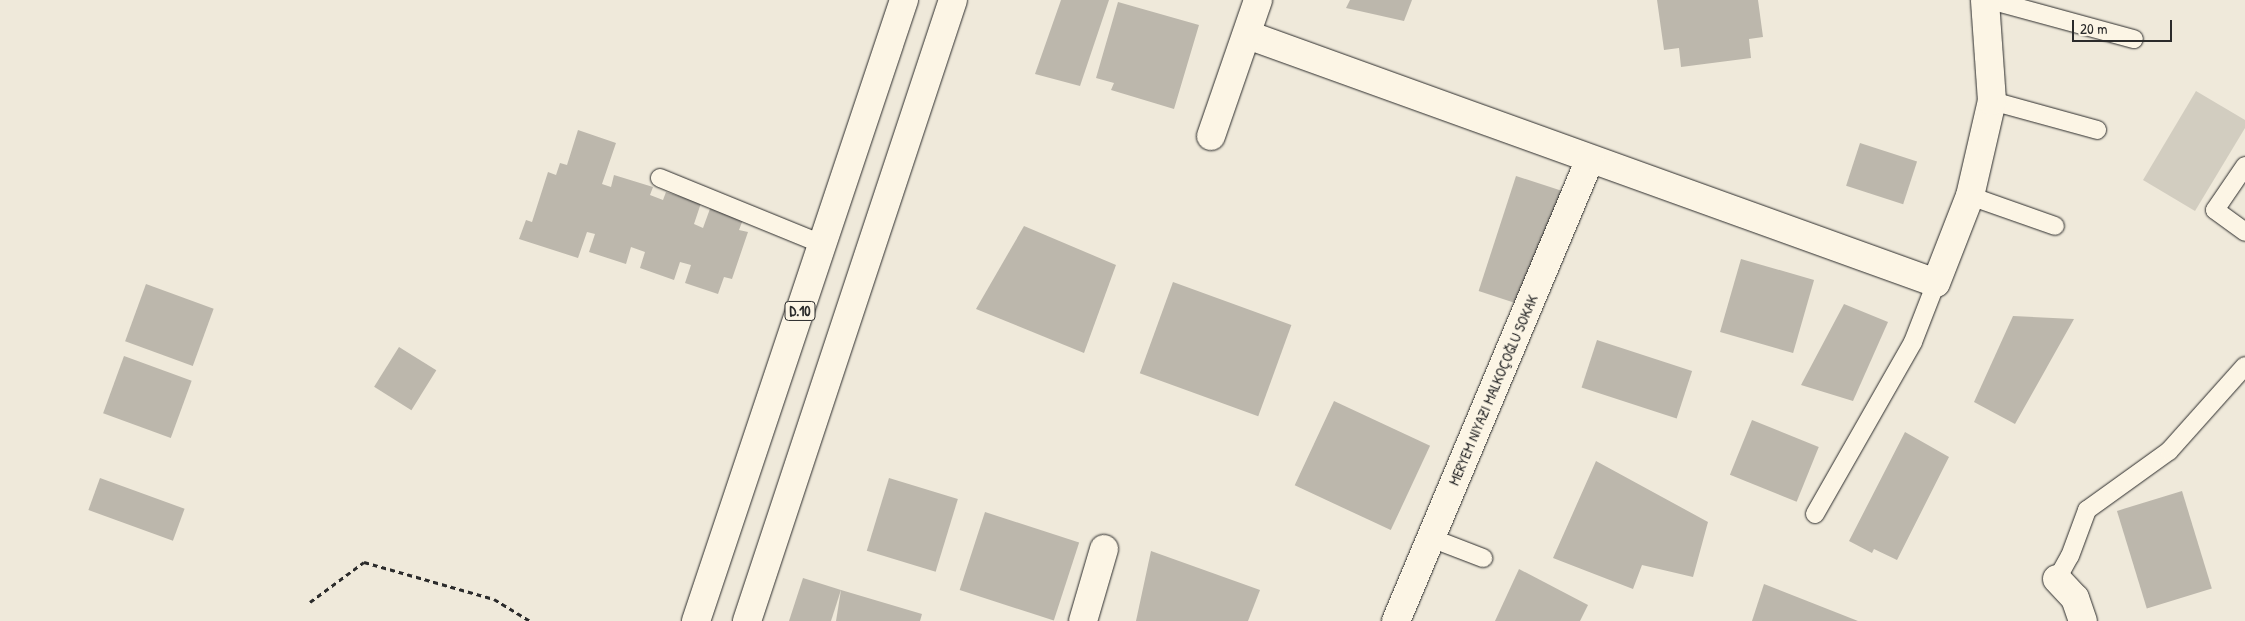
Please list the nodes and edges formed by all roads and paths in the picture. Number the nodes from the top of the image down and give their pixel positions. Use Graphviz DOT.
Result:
graph roads {
  1 [pos="953,0"];
  2 [pos="1258,0"];
  3 [pos="1985,0"];
  4 [pos="1990,0"];
  5 [pos="901,1"];
  6 [pos="1248,35"];
  7 [pos="2134,39"];
  8 [pos="1992,101"];
  9 [pos="2097,130"];
  10 [pos="1211,136"];
  11 [pos="1590,159"];
  12 [pos="2245,166"];
  13 [pos="660,178"];
  14 [pos="1970,196"];
  15 [pos="2055,226"];
  16 [pos="2245,232"];
  17 [pos="822,244"];
  18 [pos="1936,283"];
  19 [pos="2245,366"];
  20 [pos="1815,514"];
  21 [pos="1431,538"];
  22 [pos="1104,549"];
  23 [pos="1483,558"];
  24 [pos="2057,580"];
  25 [pos="310,602"];
  26 [pos="530,621"];
  27 [pos="696,621"];
  28 [pos="747,621"];
  29 [pos="1083,621"];
  30 [pos="1396,621"];
  31 [pos="2083,621"];
  1 -- 28 [label="street"];
  2 -- 6 [label="street"];
  3 -- 8 [label="street"];
  4 -- 7 [label="lane"];
  5 -- 17 [label="street, D.10"];
  6 -- 10 [label="street"];
  6 -- 11 [label="street"];
  8 -- 9 [label="lane"];
  8 -- 14 [label="street"];
  11 -- 18 [label="street"];
  11 -- 21 [label="street, MERYEM NIYAZI MALKOÇOĞLU SOKAK"];
  12 -- 16 [label="lane"];
  13 -- 17 [label="lane"];
  14 -- 15 [label="lane"];
  14 -- 18 [label="street"];
  17 -- 27 [label="street, D.10"];
  18 -- 20 [label="lane"];
  19 -- 24 [label="lane"];
  21 -- 23 [label="lane"];
  21 -- 30 [label="street, MERYEM NIYAZI MALKOÇOĞLU SOKAK"];
  22 -- 29 [label="street"];
  24 -- 31 [label="street"];
  25 -- 26 [label="path"];
}
